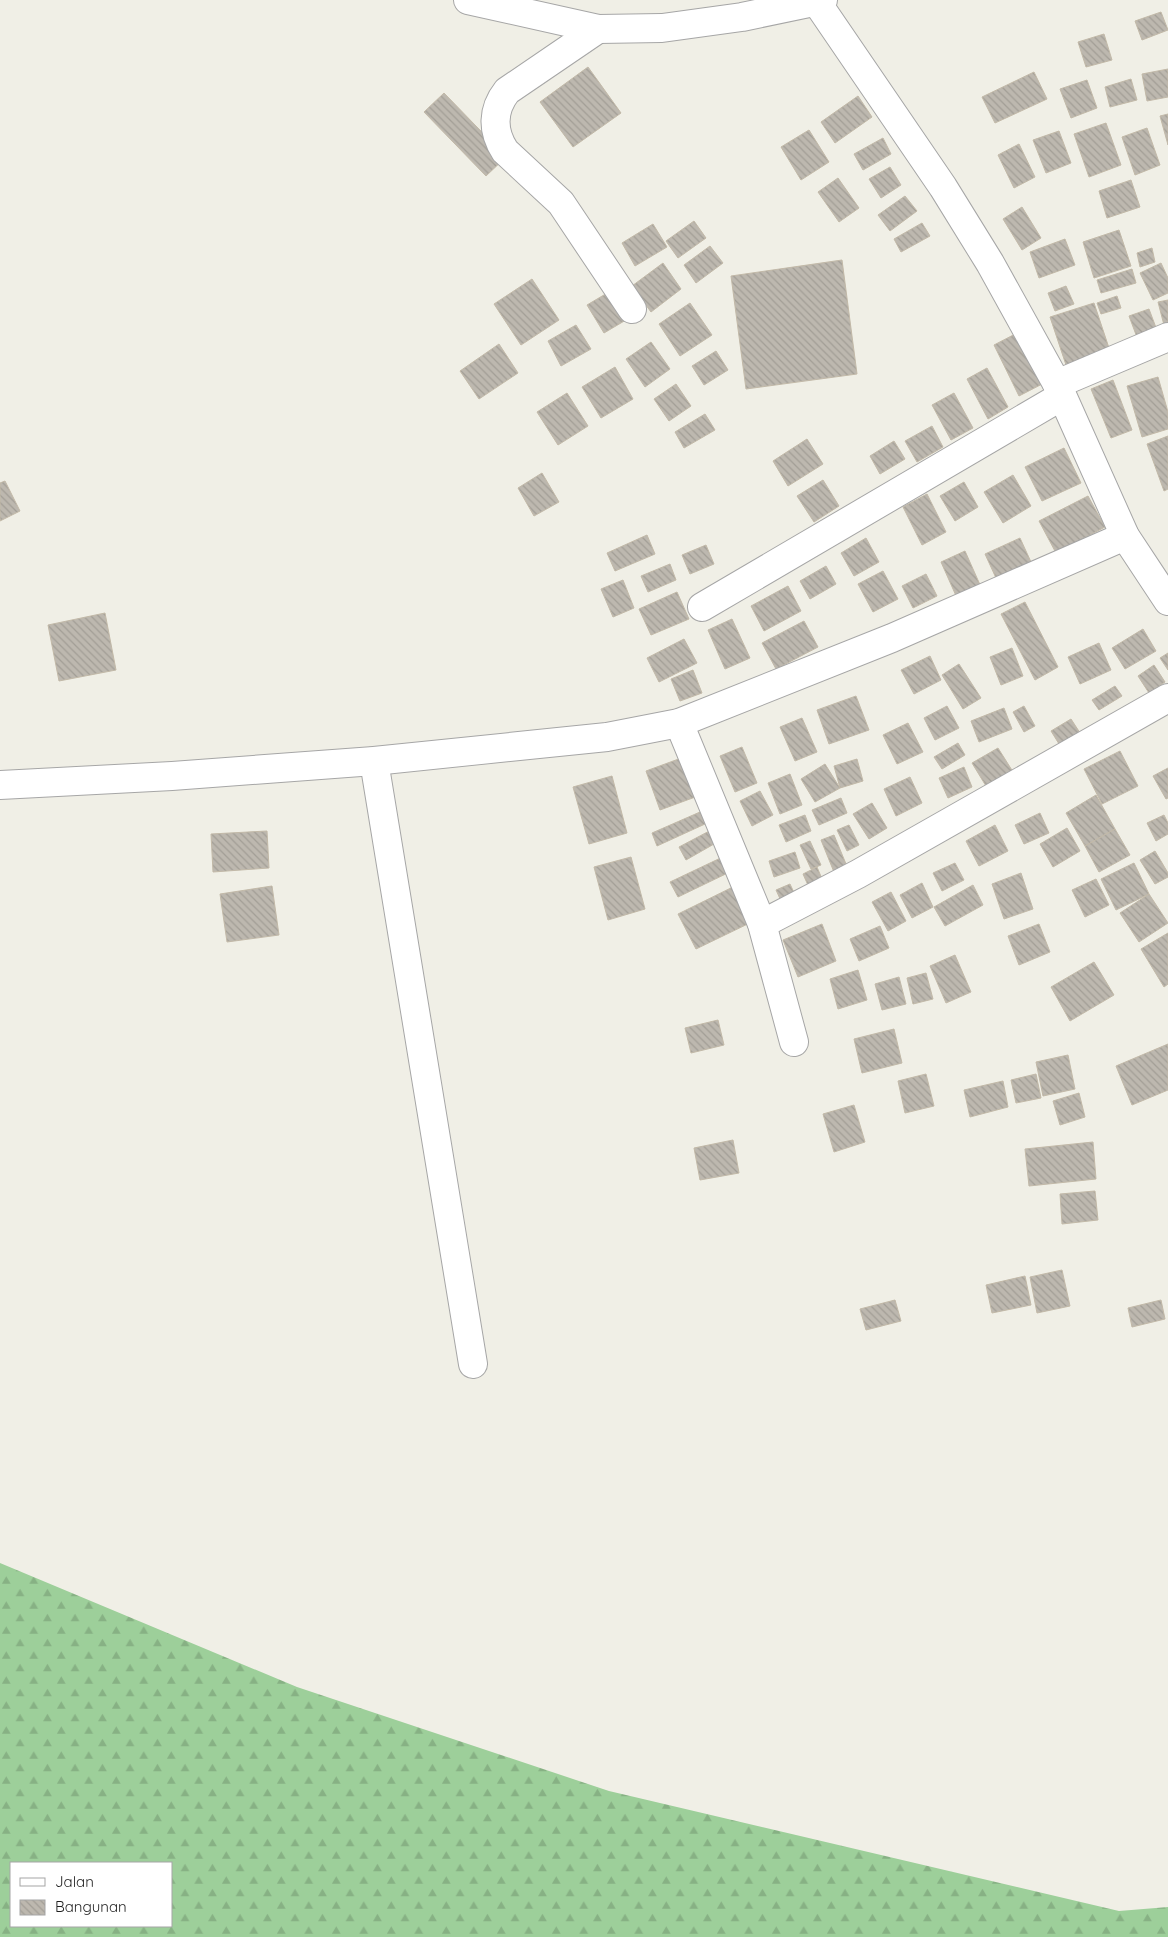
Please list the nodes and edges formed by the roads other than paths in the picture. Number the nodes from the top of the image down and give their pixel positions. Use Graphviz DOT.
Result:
graph roads {
  1 [pos="468,0"];
  2 [pos="820,0"];
  3 [pos="598,29"];
  4 [pos="632,309"];
  5 [pos="1168,337"];
  6 [pos="1060,390"];
  7 [pos="1125,536"];
  8 [pos="1168,602"];
  9 [pos="702,607"];
  10 [pos="1168,698"];
  11 [pos="679,723"];
  12 [pos="374,761"];
  13 [pos="0,785"];
  14 [pos="762,924"];
  15 [pos="794,1042"];
  16 [pos="473,1364"];
  1 -- 3 [label="street"];
  2 -- 3 [label="street"];
  2 -- 6 [label="street"];
  3 -- 4 [label="street"];
  5 -- 6 [label="street"];
  6 -- 7 [label="street"];
  6 -- 9 [label="street"];
  7 -- 8 [label="street"];
  7 -- 11 [label="street"];
  10 -- 14 [label="street"];
  11 -- 12 [label="street"];
  11 -- 14 [label="street"];
  12 -- 13 [label="street"];
  12 -- 16 [label="street"];
  14 -- 15 [label="street"];
}
